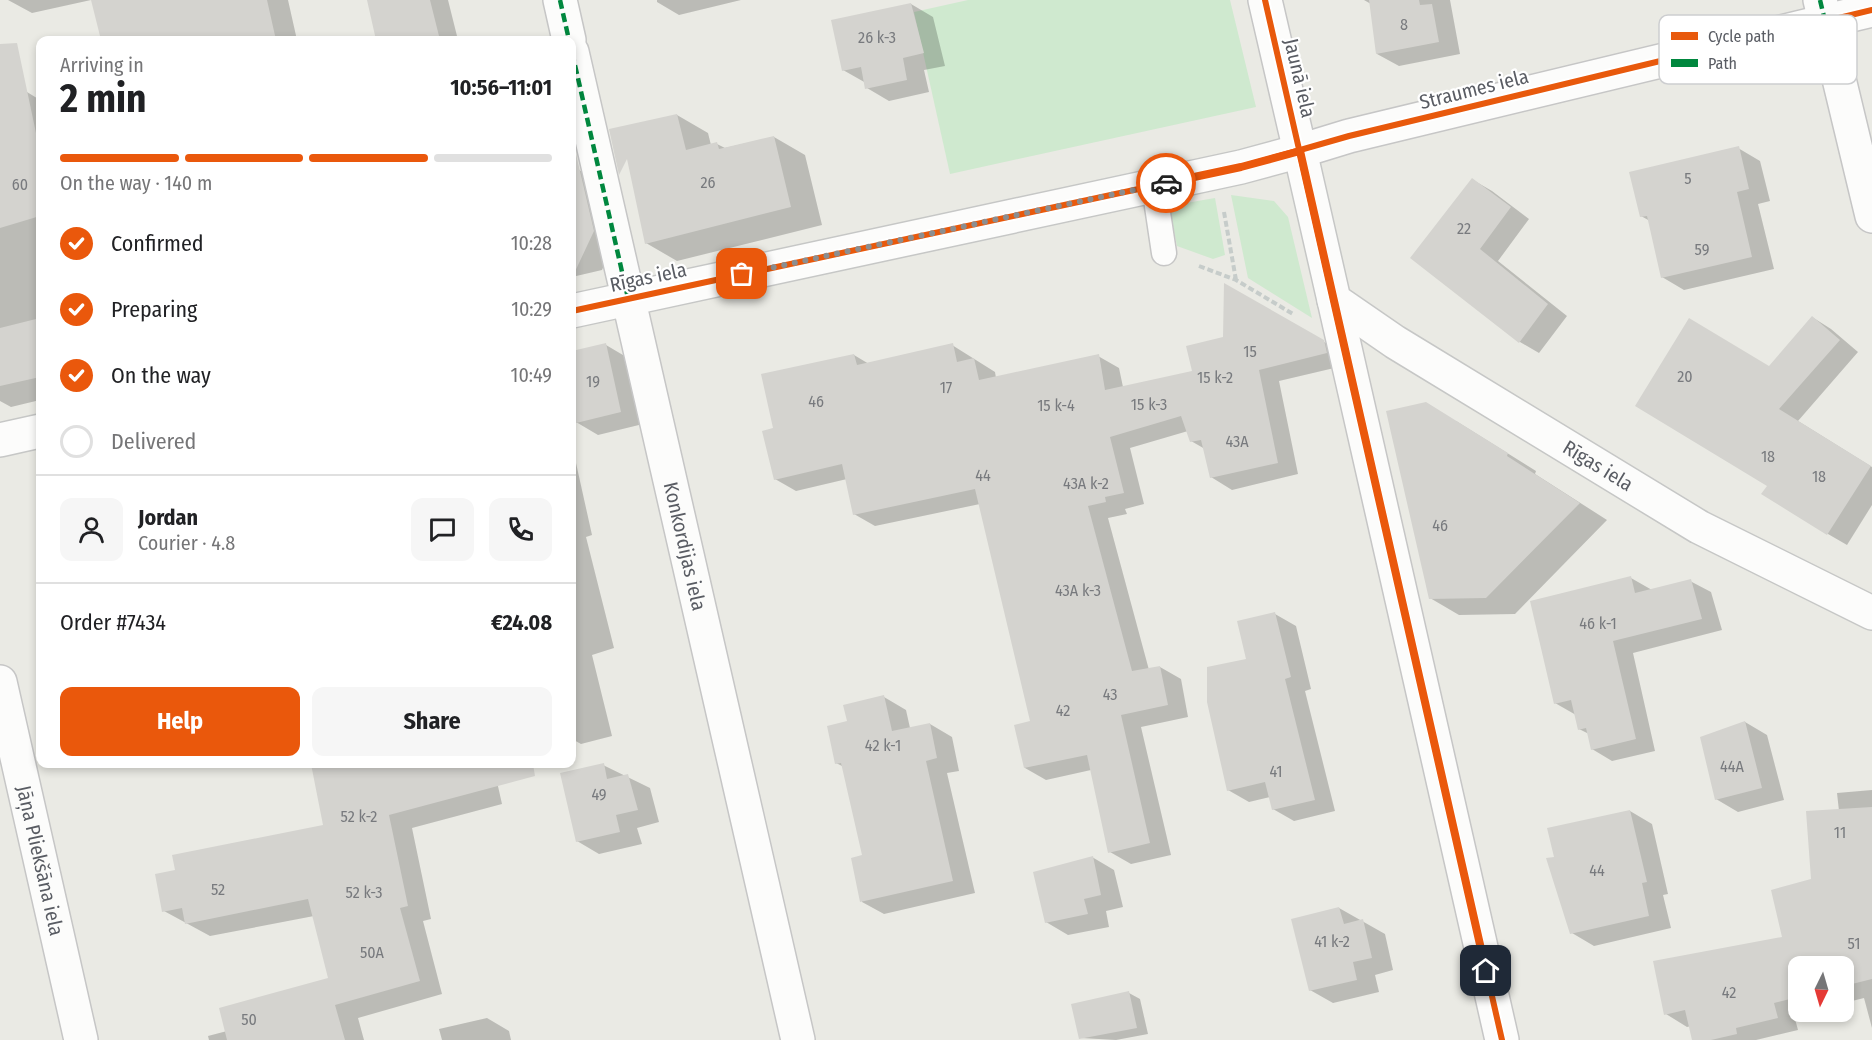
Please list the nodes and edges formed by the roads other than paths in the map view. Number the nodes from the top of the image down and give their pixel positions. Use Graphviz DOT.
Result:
graph roads {
  1 [pos="560,0"];
  2 [pos="1265,0"];
  3 [pos="1822,10"];
  4 [pos="1872,10"];
  5 [pos="1803,15"];
  6 [pos="568,36"];
  7 [pos="1659,53"];
  8 [pos="576,70"];
  9 [pos="1840,84"];
  10 [pos="1300,151"];
  11 [pos="1154,186"];
  12 [pos="1084,201"];
  13 [pos="1872,216"];
  14 [pos="1164,253"];
  15 [pos="628,298"];
  16 [pos="1334,300"];
  17 [pos="576,310"];
  18 [pos="36,432"];
  19 [pos="0,440"];
  20 [pos="1872,613"];
  21 [pos="0,682"];
  22 [pos="81,1040"];
  23 [pos="798,1040"];
  24 [pos="1502,1040"];
  1 -- 6 [label="street"];
  2 -- 10 [label="street, Jaunā iela"];
  3 -- 4 [label="street, Straumes iela"];
  3 -- 5 [label="street, Straumes iela"];
  7 -- 10 [label="street, Straumes iela"];
  8 -- 15 [label="street, Konkordijas iela"];
  9 -- 13 [label="street"];
  10 -- 11 [label="street, Straumes iela"];
  10 -- 16 [label="street, Jaunā iela"];
  11 -- 12 [label="street, Straumes iela"];
  11 -- 14 [label="lane"];
  12 -- 15 [label="street, Rīgas iela"];
  15 -- 17 [label="street, Rīgas iela"];
  15 -- 23 [label="street, Konkordijas iela"];
  16 -- 20 [label="street, Rīgas iela"];
  16 -- 24 [label="street, Jaunā iela"];
  18 -- 19 [label="street"];
  21 -- 22 [label="street, Jāņa Pliekšāna iela"];
}
